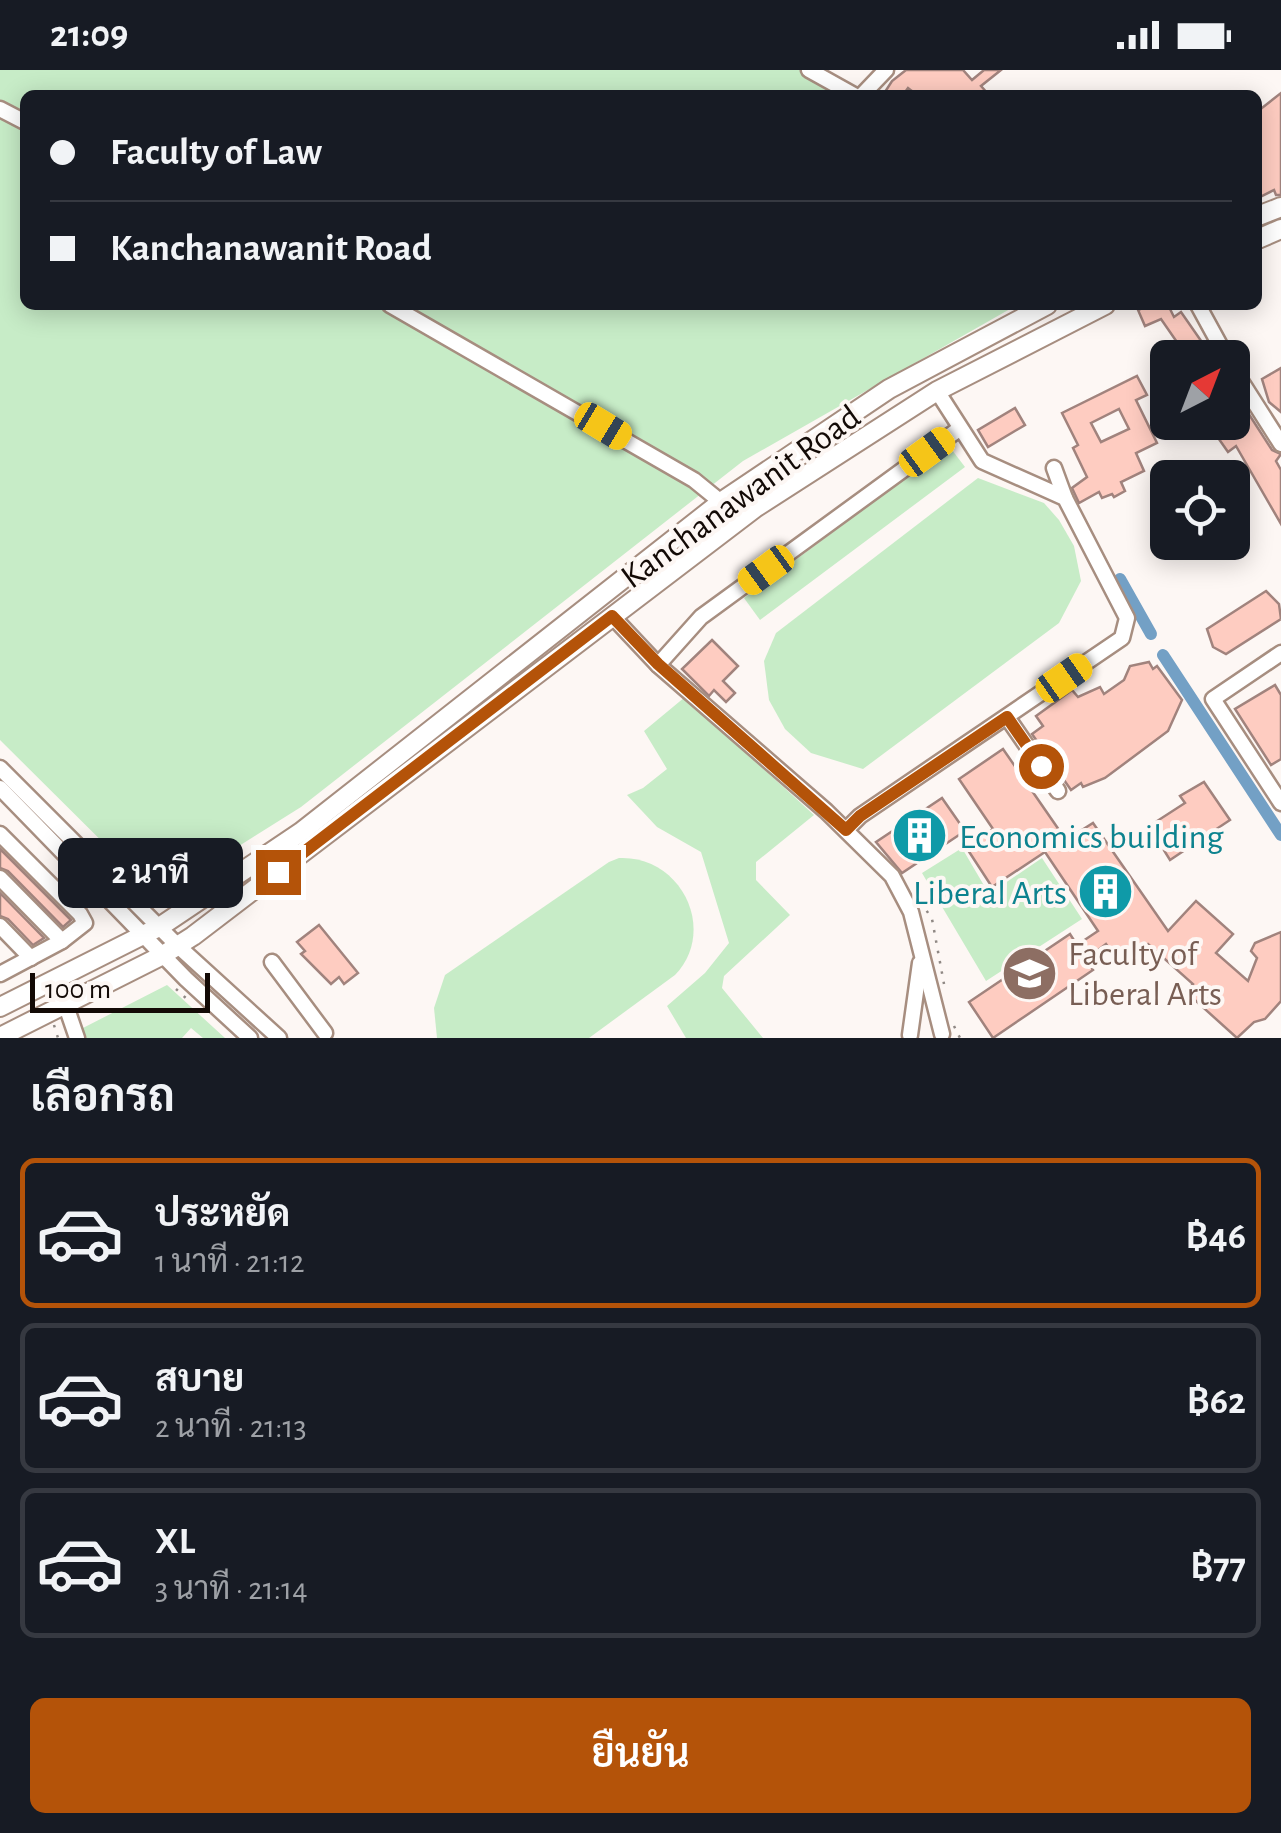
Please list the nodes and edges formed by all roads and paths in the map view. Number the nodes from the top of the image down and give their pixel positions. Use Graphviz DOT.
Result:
graph roads {
  1 [pos="809,70"];
  2 [pos="886,70"];
  3 [pos="845,90"];
  4 [pos="867,90"];
  5 [pos="399,310"];
  6 [pos="1038,310"];
  7 [pos="1095,310"];
  8 [pos="1201,310"];
  9 [pos="1217,340"];
  10 [pos="936,391"];
  11 [pos="1250,395"];
  12 [pos="960,429"];
  13 [pos="1281,444"];
  14 [pos="1054,468"];
  15 [pos="1065,498"];
  16 [pos="721,502"];
  17 [pos="597,600"];
  18 [pos="612,616"];
  19 [pos="1281,654"];
  20 [pos="658,664"];
  21 [pos="1007,717"];
  22 [pos="0,768"];
  23 [pos="0,788"];
  24 [pos="1058,791"];
  25 [pos="1281,803"];
  26 [pos="846,830"];
  27 [pos="0,834"];
  28 [pos="0,878"];
  29 [pos="915,891"];
  30 [pos="0,926"];
  31 [pos="153,930"];
  32 [pos="62,941"];
  33 [pos="170,951"];
  34 [pos="921,957"];
  35 [pos="31,958"];
  36 [pos="272,962"];
  37 [pos="1,971"];
  38 [pos="946,997"];
  39 [pos="66,1006"];
  40 [pos="0,1008"];
  41 [pos="952,1021"];
  42 [pos="326,1033"];
  43 [pos="944,1036"];
  44 [pos="909,1037"];
  45 [pos="0,1038"];
  46 [pos="77,1038"];
  47 [pos="250,1038"];
  48 [pos="279,1038"];
  49 [pos="960,1038"];
  1 -- 3 [label="street"];
  2 -- 4 [label="street"];
  5 -- 16 [label="street"];
  6 -- 16 [label="main road, Kanchanawanit Road"];
  7 -- 10 [label="main road, Kanchanawanit Road"];
  8 -- 9 [label="street"];
  10 -- 12 [label="street"];
  10 -- 18 [label="main road, Kanchanawanit Road"];
  11 -- 13 [label="street"];
  12 -- 15 [label="street"];
  12 -- 20 [label="street"];
  14 -- 15 [label="street"];
  15 -- 21 [label="street"];
  16 -- 17 [label="main road, Kanchanawanit Road"];
  17 -- 18 [label="main road"];
  17 -- 31 [label="main road, Kanchanawanit Road"];
  18 -- 20 [label="street"];
  18 -- 33 [label="main road, Kanchanawanit Road"];
  19 -- 25 [label="street"];
  20 -- 26 [label="street"];
  21 -- 24 [label="street"];
  21 -- 26 [label="street"];
  22 -- 31 [label="street"];
  23 -- 31 [label="street"];
  26 -- 34 [label="street"];
  27 -- 32 [label="street"];
  28 -- 32 [label="street"];
  29 -- 38 [label="path"];
  30 -- 35 [label="street"];
  31 -- 33 [label="street"];
  31 -- 40 [label="main road, Kanchanawanit Road"];
  32 -- 35 [label="street"];
  33 -- 39 [label="main road, Kanchanawanit Road"];
  33 -- 47 [label="street"];
  33 -- 48 [label="street"];
  34 -- 43 [label="street"];
  34 -- 44 [label="street"];
  35 -- 37 [label="street"];
  36 -- 42 [label="street"];
  39 -- 45 [label="main road, Kanchanawanit Road"];
  39 -- 46 [label="street"];
  41 -- 49 [label="path"];
  43 -- 44 [label="street"];
}
